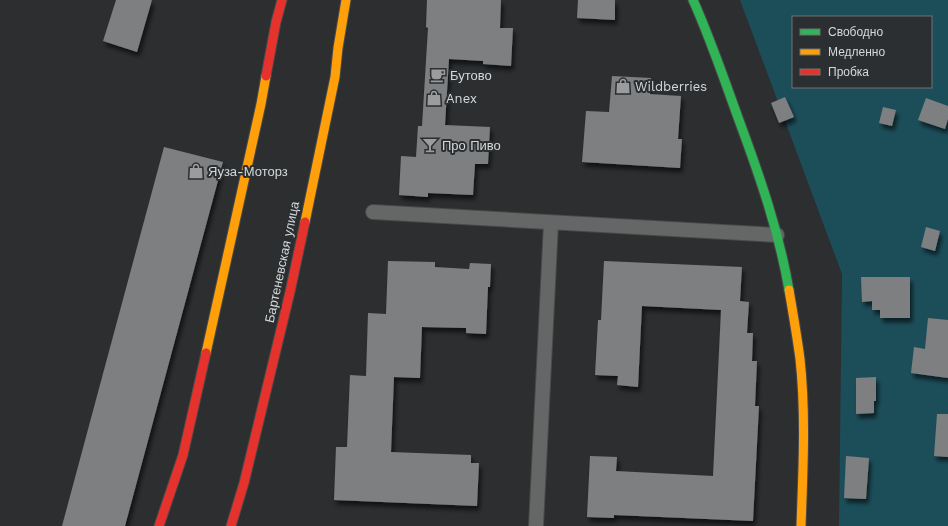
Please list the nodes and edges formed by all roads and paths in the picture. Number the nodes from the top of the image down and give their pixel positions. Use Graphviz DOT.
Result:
graph roads {
  1 [pos="282,0"];
  2 [pos="346,0"];
  3 [pos="693,0"];
  4 [pos="373,212"];
  5 [pos="551,223"];
  6 [pos="777,235"];
  7 [pos="159,526"];
  8 [pos="232,526"];
  9 [pos="536,526"];
  10 [pos="801,526"];
  1 -- 7 [label="street"];
  2 -- 8 [label="street, Бартеневская улица"];
  3 -- 6 [label="street"];
  4 -- 5 [label="street"];
  5 -- 6 [label="street"];
  5 -- 9 [label="street"];
  6 -- 10 [label="street"];
}
